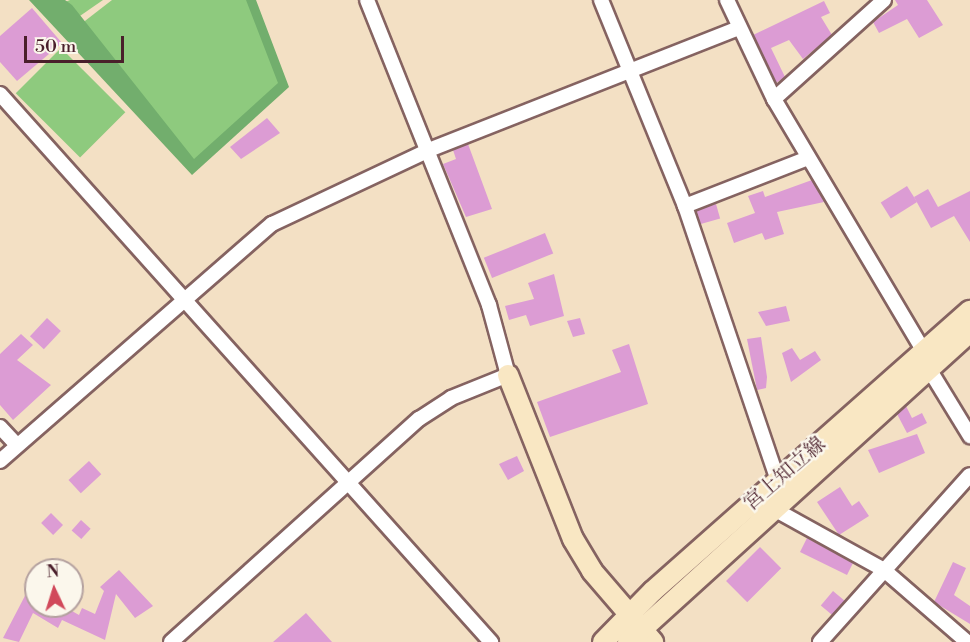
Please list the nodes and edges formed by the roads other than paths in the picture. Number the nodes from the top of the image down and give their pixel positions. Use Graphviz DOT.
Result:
graph roads {
  1 [pos="367,0"];
  2 [pos="601,0"];
  3 [pos="727,0"];
  4 [pos="884,0"];
  5 [pos="738,28"];
  6 [pos="632,72"];
  7 [pos="0,94"];
  8 [pos="774,99"];
  9 [pos="429,150"];
  10 [pos="808,158"];
  11 [pos="685,206"];
  12 [pos="186,302"];
  13 [pos="970,311"];
  14 [pos="970,332"];
  15 [pos="927,360"];
  16 [pos="508,375"];
  17 [pos="0,427"];
  18 [pos="970,436"];
  19 [pos="17,445"];
  20 [pos="0,461"];
  21 [pos="970,475"];
  22 [pos="778,480"];
  23 [pos="348,483"];
  24 [pos="774,510"];
  25 [pos="884,570"];
  26 [pos="638,632"];
  27 [pos="171,642"];
  28 [pos="491,642"];
  29 [pos="603,642"];
  30 [pos="820,642"];
  31 [pos="967,642"];
  1 -- 9 [label="street"];
  2 -- 6 [label="street"];
  3 -- 5 [label="street"];
  4 -- 8 [label="street"];
  5 -- 6 [label="street"];
  5 -- 8 [label="street"];
  6 -- 9 [label="street"];
  6 -- 11 [label="street"];
  7 -- 12 [label="street"];
  8 -- 10 [label="street"];
  9 -- 12 [label="street"];
  9 -- 16 [label="street"];
  10 -- 11 [label="street"];
  10 -- 15 [label="street"];
  11 -- 22 [label="street"];
  12 -- 19 [label="street"];
  12 -- 23 [label="street"];
  13 -- 15 [label="main road, 宮上知立線"];
  14 -- 15 [label="main road, 宮上知立線"];
  15 -- 18 [label="street"];
  15 -- 22 [label="main road, 宮上知立線"];
  15 -- 24 [label="main road, 宮上知立線"];
  16 -- 23 [label="street"];
  16 -- 26 [label="main road"];
  17 -- 19 [label="street"];
  19 -- 20 [label="street"];
  21 -- 25 [label="street"];
  22 -- 26 [label="main road, 宮上知立線"];
  23 -- 27 [label="street"];
  23 -- 28 [label="street"];
  24 -- 25 [label="street"];
  24 -- 26 [label="main road, 宮上知立線"];
  25 -- 30 [label="street"];
  25 -- 31 [label="street"];
  26 -- 29 [label="main road, 宮上知立線"];
}
